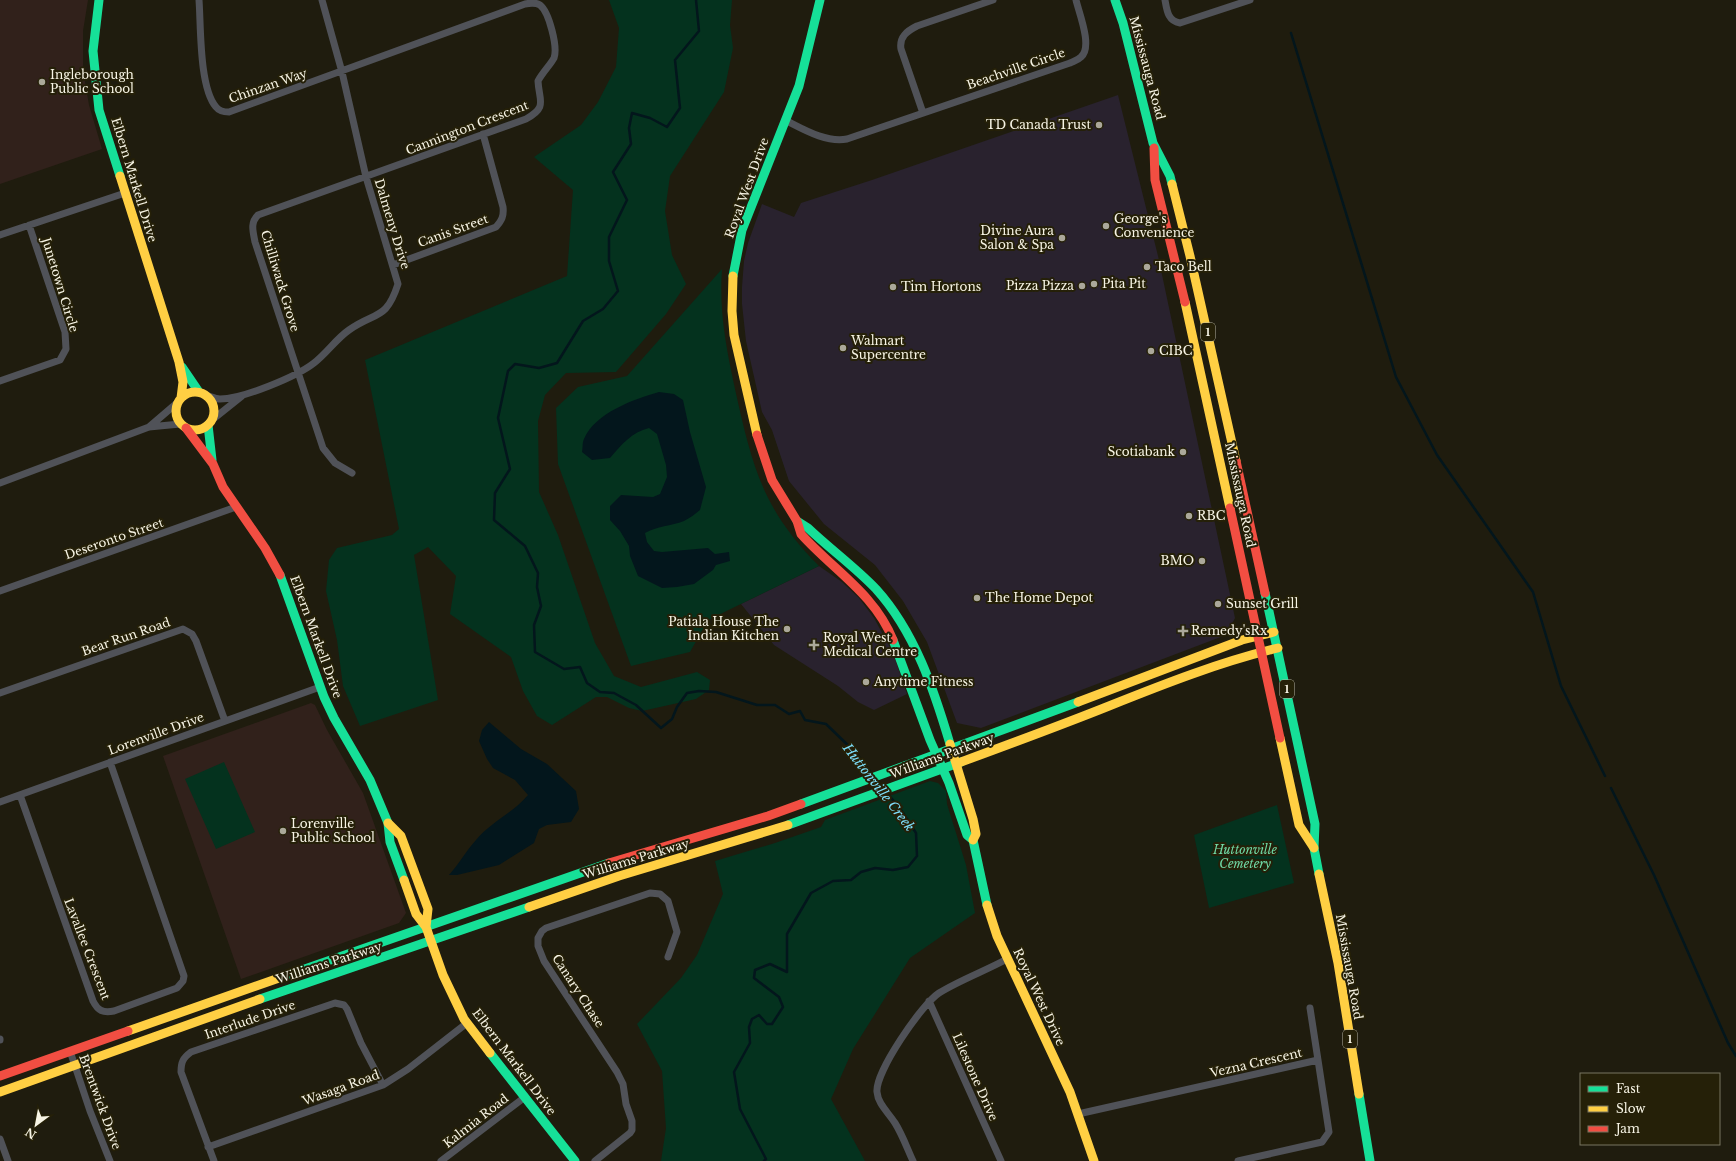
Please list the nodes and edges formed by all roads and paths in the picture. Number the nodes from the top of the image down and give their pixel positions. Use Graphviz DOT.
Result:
graph roads {
  1 [pos="99,0"];
  2 [pos="199,0"];
  3 [pos="322,0"];
  4 [pos="820,0"];
  5 [pos="994,0"];
  6 [pos="1076,0"];
  7 [pos="1115,0"];
  8 [pos="1165,0"];
  9 [pos="1250,0"];
  10 [pos="342,72"];
  11 [pos="923,113"];
  12 [pos="785,120"];
  13 [pos="483,134"];
  14 [pos="1154,143"];
  15 [pos="366,177"];
  16 [pos="125,193"];
  17 [pos="30,225"];
  18 [pos="0,235"];
  19 [pos="394,265"];
  20 [pos="179,362"];
  21 [pos="297,374"];
  22 [pos="0,381"];
  23 [pos="202,394"];
  24 [pos="242,396"];
  25 [pos="179,400"];
  26 [pos="210,423"];
  27 [pos="183,426"];
  28 [pos="149,427"];
  29 [pos="212,464"];
  30 [pos="352,474"];
  31 [pos="0,483"];
  32 [pos="236,507"];
  33 [pos="797,522"];
  34 [pos="0,591"];
  35 [pos="1274,632"];
  36 [pos="1259,636"];
  37 [pos="1278,648"];
  38 [pos="1262,652"];
  39 [pos="320,687"];
  40 [pos="0,693"];
  41 [pos="225,722"];
  42 [pos="951,749"];
  43 [pos="936,754"];
  44 [pos="110,762"];
  45 [pos="956,764"];
  46 [pos="943,769"];
  47 [pos="20,795"];
  48 [pos="0,802"];
  49 [pos="388,823"];
  50 [pos="973,840"];
  51 [pos="1314,848"];
  52 [pos="426,927"];
  53 [pos="431,942"];
  54 [pos="668,957"];
  55 [pos="1007,959"];
  56 [pos="929,1001"];
  57 [pos="1310,1008"];
  58 [pos="466,1023"];
  59 [pos="70,1051"];
  60 [pos="1318,1060"];
  61 [pos="75,1065"];
  62 [pos="0,1076"];
  63 [pos="383,1085"];
  64 [pos="0,1092"];
  65 [pos="525,1097"];
  66 [pos="1078,1114"];
  67 [pos="0,1139"];
  68 [pos="208,1146"];
  69 [pos="8,1161"];
  70 [pos="110,1161"];
  71 [pos="214,1161"];
  72 [pos="441,1161"];
  73 [pos="575,1161"];
  74 [pos="595,1161"];
  75 [pos="913,1161"];
  76 [pos="1001,1161"];
  77 [pos="1094,1161"];
  78 [pos="1238,1161"];
  79 [pos="1370,1161"];
  1 -- 16 [label="main road, Elbern Markell Drive"];
  2 -- 10 [label="street, Chinzan Way"];
  3 -- 10 [label="street, Dalmeny Drive"];
  4 -- 12 [label="main road, Royal West Drive"];
  5 -- 11 [label="street"];
  6 -- 11 [label="street, Beachville Circle"];
  7 -- 14 [label="main road, Mississauga Road / 1"];
  8 -- 9 [label="street"];
  10 -- 13 [label="street, Cannington Crescent"];
  10 -- 15 [label="street, Dalmeny Drive"];
  11 -- 12 [label="street, Beachville Circle"];
  12 -- 33 [label="main road, Royal West Drive"];
  13 -- 15 [label="street, Cannington Crescent"];
  13 -- 19 [label="street, Canis Street"];
  14 -- 35 [label="main road, Mississauga Road / 1"];
  14 -- 36 [label="main road, Mississauga Road / 1"];
  15 -- 19 [label="street, Dalmeny Drive"];
  15 -- 21 [label="street, Chilliwack Grove"];
  16 -- 17 [label="street, Junetown Circle"];
  16 -- 20 [label="main road, Elbern Markell Drive"];
  17 -- 18 [label="street, Junetown Circle"];
  17 -- 22 [label="street, Junetown Circle"];
  19 -- 21 [label="street, Dalmeny Drive"];
  20 -- 23 [label="main road, Elbern Markell Drive"];
  20 -- 25 [label="main road, Elbern Markell Drive"];
  21 -- 24 [label="street, Dalmeny Drive"];
  21 -- 30 [label="street"];
  23 -- 24 [label="street, Dalmeny Drive"];
  23 -- 25 [label="main road"];
  23 -- 26 [label="main road"];
  24 -- 26 [label="street, Dalmeny Drive"];
  25 -- 27 [label="main road"];
  25 -- 28 [label="street"];
  26 -- 27 [label="main road"];
  26 -- 29 [label="main road, Elbern Markell Drive"];
  27 -- 28 [label="street"];
  27 -- 29 [label="main road, Elbern Markell Drive"];
  28 -- 31 [label="street"];
  29 -- 32 [label="main road, Elbern Markell Drive"];
  32 -- 34 [label="street, Deseronto Street"];
  32 -- 39 [label="main road, Elbern Markell Drive"];
  33 -- 42 [label="main road, Royal West Drive"];
  33 -- 43 [label="main road, Royal West Drive"];
  35 -- 36 [label="main road, Williams Parkway"];
  35 -- 37 [label="main road, Mississauga Road / 1"];
  36 -- 38 [label="main road, Mississauga Road / 1"];
  36 -- 42 [label="main road, Williams Parkway"];
  37 -- 38 [label="main road, Williams Parkway"];
  37 -- 51 [label="main road, Mississauga Road / 1"];
  38 -- 45 [label="main road, Williams Parkway"];
  38 -- 51 [label="main road, Mississauga Road / 1"];
  39 -- 41 [label="street, Lorenville Drive"];
  39 -- 49 [label="main road, Elbern Markell Drive"];
  40 -- 41 [label="street, Bear Run Road"];
  41 -- 44 [label="street, Lorenville Drive"];
  42 -- 43 [label="main road, Williams Parkway"];
  42 -- 45 [label="main road, Royal West Drive"];
  43 -- 46 [label="main road, Royal West Drive"];
  43 -- 52 [label="main road, Williams Parkway"];
  44 -- 47 [label="street, Lorenville Drive"];
  44 -- 47 [label="street, Lavallee Crescent"];
  45 -- 46 [label="main road, Williams Parkway"];
  45 -- 50 [label="main road, Royal West Drive"];
  46 -- 50 [label="main road, Royal West Drive"];
  46 -- 53 [label="main road, Williams Parkway"];
  47 -- 48 [label="street, Lorenville Drive"];
  49 -- 52 [label="main road, Elbern Markell Drive"];
  49 -- 52 [label="main road, Elbern Markell Drive"];
  50 -- 55 [label="main road, Royal West Drive"];
  51 -- 79 [label="main road, Mississauga Road / 1"];
  52 -- 53 [label="main road, Elbern Markell Drive"];
  52 -- 59 [label="main road, Williams Parkway"];
  53 -- 58 [label="main road, Elbern Markell Drive"];
  53 -- 61 [label="main road, Williams Parkway"];
  54 -- 74 [label="street, Canary Chase"];
  55 -- 56 [label="street"];
  55 -- 66 [label="main road, Royal West Drive"];
  56 -- 75 [label="street"];
  56 -- 76 [label="street, Lilestone Drive"];
  57 -- 60 [label="street"];
  58 -- 63 [label="street, Wasaga Road"];
  58 -- 65 [label="main road, Elbern Markell Drive"];
  59 -- 61 [label="street, Brentwick Drive"];
  59 -- 62 [label="main road, Williams Parkway"];
  60 -- 66 [label="street, Vezna Crescent"];
  60 -- 78 [label="street, Vezna Crescent"];
  61 -- 64 [label="main road, Williams Parkway"];
  61 -- 70 [label="street, Brentwick Drive"];
  63 -- 68 [label="street, Wasaga Road"];
  63 -- 68 [label="street, Interlude Drive"];
  65 -- 72 [label="street, Kalmia Road"];
  65 -- 73 [label="main road, Elbern Markell Drive"];
  66 -- 77 [label="main road, Royal West Drive"];
  67 -- 69 [label="street"];
  68 -- 71 [label="street, Interlude Drive"];
}
